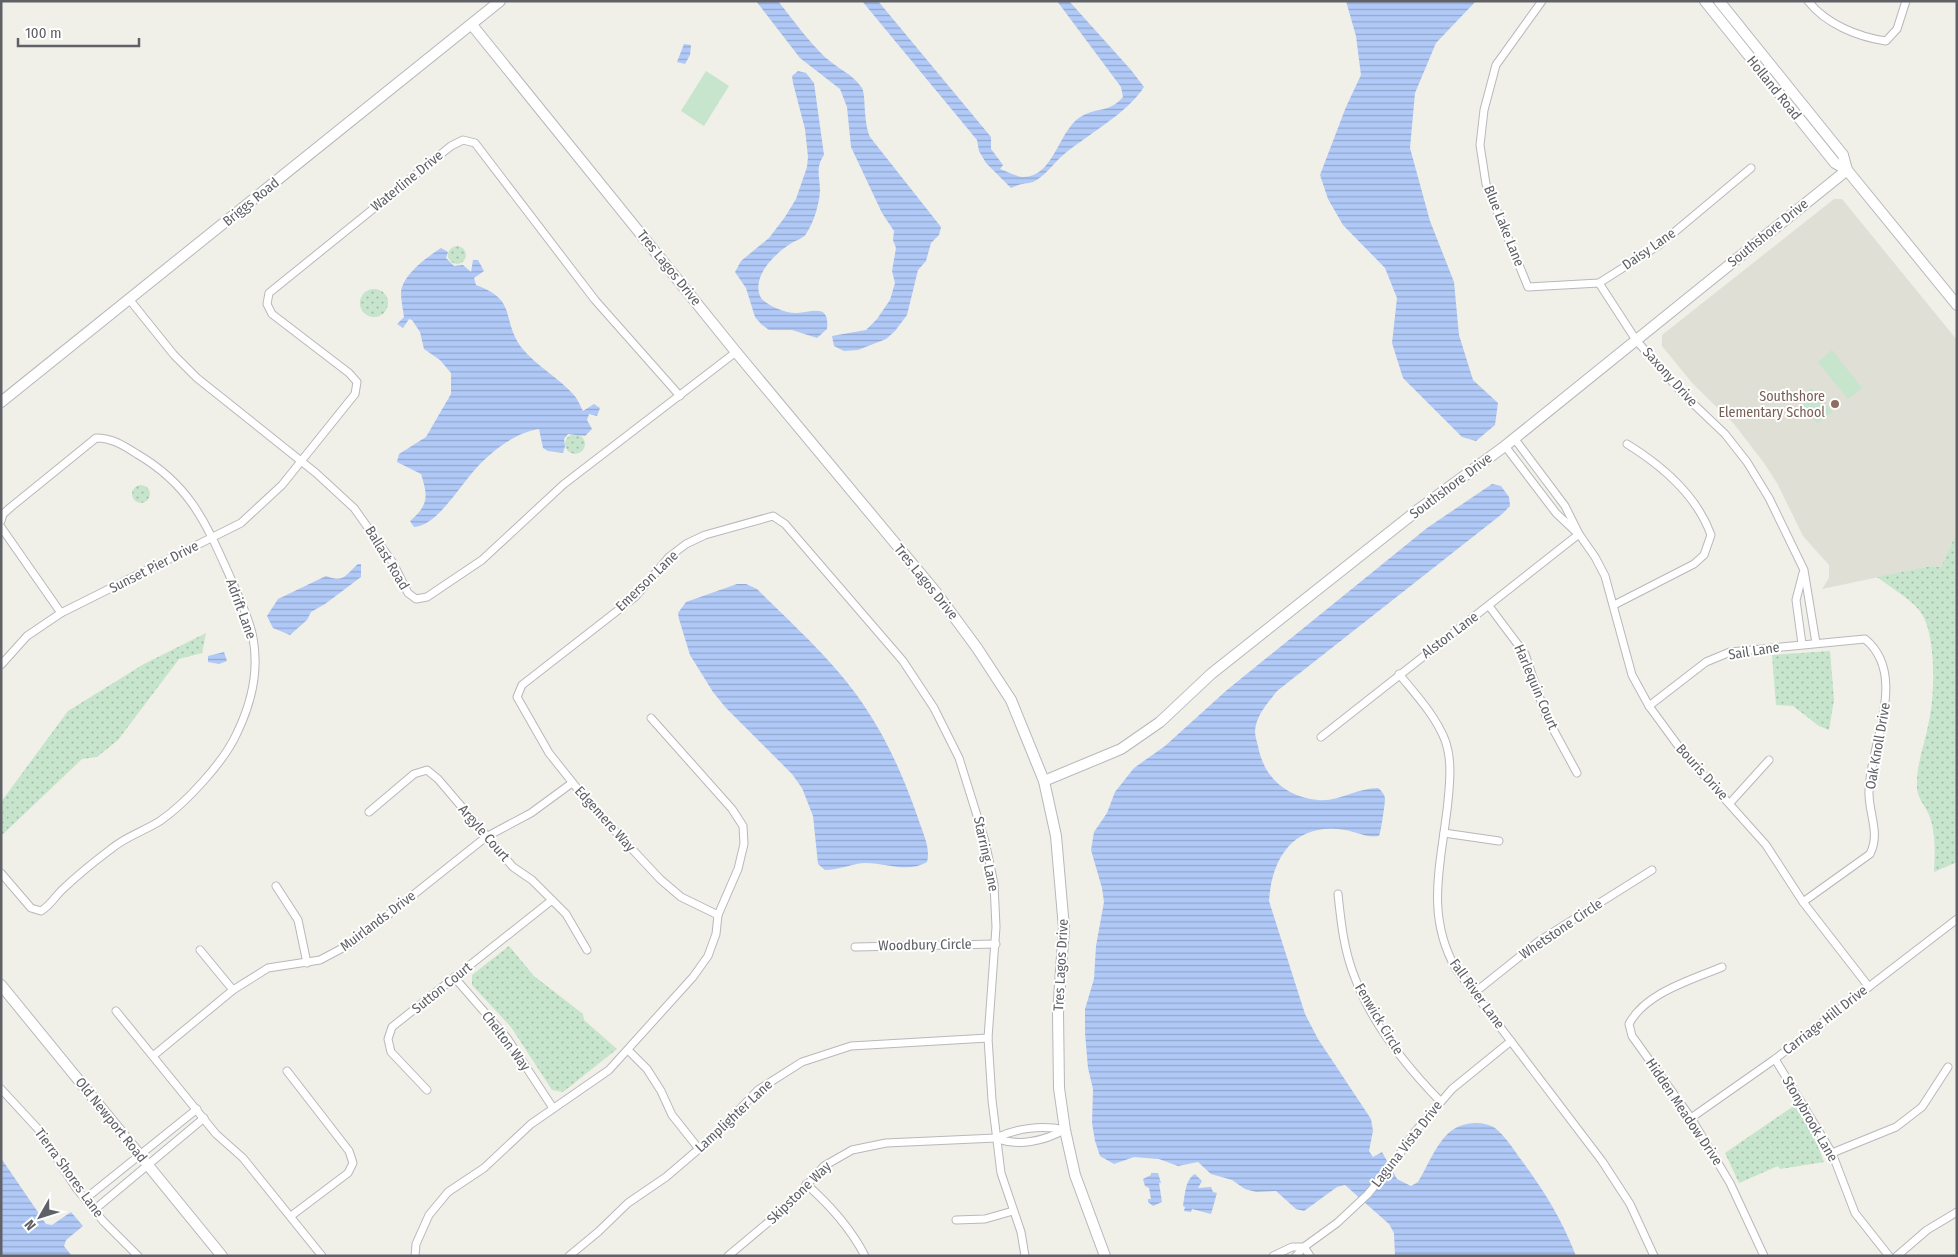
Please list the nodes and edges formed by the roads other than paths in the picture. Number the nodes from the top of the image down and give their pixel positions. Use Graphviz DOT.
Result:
graph roads {
  1 [pos="500,1"];
  2 [pos="1542,1"];
  3 [pos="1705,1"];
  4 [pos="1719,1"];
  5 [pos="1808,1"];
  6 [pos="1906,1"];
  7 [pos="472,26"];
  8 [pos="1751,168"];
  9 [pos="1847,170"];
  10 [pos="1599,283"];
  11 [pos="1528,287"];
  12 [pos="129,299"];
  13 [pos="1957,305"];
  14 [pos="1636,340"];
  15 [pos="736,352"];
  16 [pos="680,396"];
  17 [pos="1,402"];
  18 [pos="1514,438"];
  19 [pos="1627,444"];
  20 [pos="1505,446"];
  21 [pos="301,461"];
  22 [pos="1558,496"];
  23 [pos="1549,504"];
  24 [pos="773,516"];
  25 [pos="1,522"];
  26 [pos="1,527"];
  27 [pos="1579,534"];
  28 [pos="212,538"];
  29 [pos="1804,570"];
  30 [pos="1489,606"];
  31 [pos="1614,606"];
  32 [pos="1811,612"];
  33 [pos="61,613"];
  34 [pos="1797,613"];
  35 [pos="1816,643"];
  36 [pos="1802,644"];
  37 [pos="1873,646"];
  38 [pos="1,665"];
  39 [pos="1399,674"];
  40 [pos="517,697"];
  41 [pos="1649,706"];
  42 [pos="651,718"];
  43 [pos="1321,737"];
  44 [pos="1769,760"];
  45 [pos="1577,773"];
  46 [pos="1044,781"];
  47 [pos="572,783"];
  48 [pos="1730,803"];
  49 [pos="369,812"];
  50 [pos="1444,833"];
  51 [pos="486,837"];
  52 [pos="1499,841"];
  53 [pos="1652,870"];
  54 [pos="1,873"];
  55 [pos="276,886"];
  56 [pos="1338,894"];
  57 [pos="552,900"];
  58 [pos="1803,902"];
  59 [pos="718,915"];
  60 [pos="1957,920"];
  61 [pos="996,944"];
  62 [pos="855,947"];
  63 [pos="200,950"];
  64 [pos="587,950"];
  65 [pos="307,963"];
  66 [pos="1722,967"];
  67 [pos="454,977"];
  68 [pos="1869,986"];
  69 [pos="2,988"];
  70 [pos="233,990"];
  71 [pos="1474,993"];
  72 [pos="116,1011"];
  73 [pos="988,1038"];
  74 [pos="1511,1041"];
  75 [pos="628,1050"];
  76 [pos="153,1056"];
  77 [pos="1775,1060"];
  78 [pos="1948,1067"];
  79 [pos="287,1071"];
  80 [pos="1,1089"];
  81 [pos="427,1090"];
  82 [pos="1440,1101"];
  83 [pos="553,1108"];
  84 [pos="197,1109"];
  85 [pos="204,1118"];
  86 [pos="1691,1118"];
  87 [pos="1065,1130"];
  88 [pos="166,1134"];
  89 [pos="996,1138"];
  90 [pos="174,1144"];
  91 [pos="699,1149"];
  92 [pos="1832,1153"];
  93 [pos="139,1154"];
  94 [pos="148,1166"];
  95 [pos="112,1176"];
  96 [pos="806,1184"];
  97 [pos="121,1188"];
  98 [pos="85,1199"];
  99 [pos="94,1210"];
  100 [pos="1013,1211"];
  101 [pos="1957,1212"];
  102 [pos="291,1216"];
  103 [pos="956,1220"];
  104 [pos="1304,1247"];
  105 [pos="138,1256"];
  106 [pos="222,1256"];
  107 [pos="322,1256"];
  108 [pos="415,1256"];
  109 [pos="569,1256"];
  110 [pos="728,1256"];
  111 [pos="865,1256"];
  112 [pos="1025,1256"];
  113 [pos="1105,1256"];
  114 [pos="1273,1256"];
  115 [pos="1296,1256"];
  116 [pos="1310,1256"];
  117 [pos="1654,1256"];
  118 [pos="1764,1256"];
  119 [pos="1889,1256"];
  120 [pos="1896,1256"];
  1 -- 7 [label="street, Briggs Road"];
  2 -- 11 [label="street, Blue Lake Lane"];
  3 -- 9 [label="street, Holland Road"];
  4 -- 9 [label="street, Holland Road"];
  5 -- 6 [label="street"];
  7 -- 12 [label="street, Briggs Road"];
  7 -- 15 [label="street, Tres Lagos Drive"];
  8 -- 10 [label="street, Daisy Lane"];
  9 -- 13 [label="street, Holland Road"];
  9 -- 14 [label="street, Southshore Drive"];
  10 -- 11 [label="street, Daisy Lane"];
  10 -- 14 [label="street, Saxony Drive"];
  12 -- 17 [label="street, Briggs Road"];
  12 -- 21 [label="street, Ballast Road"];
  14 -- 18 [label="street, Southshore Drive"];
  14 -- 29 [label="street, Saxony Drive"];
  15 -- 16 [label="street, Ballast Road"];
  15 -- 46 [label="street, Tres Lagos Drive"];
  16 -- 21 [label="street, Ballast Road"];
  16 -- 21 [label="street, Waterline Drive"];
  18 -- 20 [label="street, Southshore Drive"];
  18 -- 22 [label="street, Bouris Drive"];
  19 -- 31 [label="street"];
  20 -- 23 [label="street, Bouris Drive"];
  20 -- 46 [label="street, Southshore Drive"];
  21 -- 28 [label="street, Sunset Pier Drive"];
  22 -- 23 [label="street"];
  22 -- 27 [label="street, Bouris Drive"];
  23 -- 27 [label="street, Bouris Drive"];
  24 -- 40 [label="street, Emerson Lane"];
  24 -- 61 [label="street, Starring Lane"];
  25 -- 28 [label="street, Adrift Lane"];
  26 -- 33 [label="street"];
  27 -- 30 [label="street, Alston Lane"];
  27 -- 31 [label="street, Bouris Drive"];
  28 -- 33 [label="street, Sunset Pier Drive"];
  28 -- 54 [label="street, Adrift Lane"];
  29 -- 32 [label="street, Saxony Drive"];
  29 -- 34 [label="street"];
  30 -- 39 [label="street, Alston Lane"];
  30 -- 45 [label="street, Harlequin Court"];
  31 -- 41 [label="street, Bouris Drive"];
  32 -- 34 [label="street"];
  32 -- 35 [label="street, Saxony Drive"];
  33 -- 38 [label="street, Sunset Pier Drive"];
  34 -- 36 [label="street"];
  35 -- 36 [label="street, Sail Lane"];
  35 -- 37 [label="street, Sail Lane"];
  36 -- 41 [label="street, Sail Lane"];
  37 -- 58 [label="street, Oak Knoll Drive"];
  39 -- 43 [label="street, Alston Lane"];
  39 -- 50 [label="street, Fall River Lane"];
  40 -- 47 [label="street, Edgemere Way"];
  41 -- 48 [label="street, Bouris Drive"];
  42 -- 59 [label="street"];
  44 -- 48 [label="street"];
  46 -- 87 [label="street, Tres Lagos Drive"];
  47 -- 51 [label="street, Muirlands Drive"];
  47 -- 59 [label="street, Edgemere Way"];
  48 -- 58 [label="street, Bouris Drive"];
  49 -- 51 [label="street, Argyle Court"];
  50 -- 52 [label="street"];
  50 -- 71 [label="street, Fall River Lane"];
  51 -- 57 [label="street, Argyle Court"];
  51 -- 65 [label="street, Muirlands Drive"];
  53 -- 71 [label="street, Whetstone Circle"];
  55 -- 65 [label="street"];
  56 -- 82 [label="street, Fenwick Circle"];
  57 -- 64 [label="street, Argyle Court"];
  57 -- 67 [label="street, Sutton Court"];
  58 -- 68 [label="street, Bouris Drive"];
  59 -- 75 [label="street"];
  60 -- 68 [label="street, Carriage Hill Drive"];
  61 -- 62 [label="street, Woodbury Circle"];
  61 -- 73 [label="street, Starring Lane"];
  63 -- 70 [label="street"];
  65 -- 70 [label="street, Muirlands Drive"];
  66 -- 86 [label="street, Hidden Meadow Drive"];
  67 -- 81 [label="street, Sutton Court"];
  67 -- 83 [label="street, Chelton Way"];
  68 -- 77 [label="street, Carriage Hill Drive"];
  69 -- 93 [label="street, Old Newport Road"];
  70 -- 76 [label="street, Muirlands Drive"];
  71 -- 74 [label="street, Fall River Lane"];
  72 -- 76 [label="street"];
  73 -- 89 [label="street, Starring Lane"];
  73 -- 91 [label="street, Lamplighter Lane"];
  74 -- 82 [label="street, Laguna Vista Drive"];
  74 -- 117 [label="street, Fall River Lane"];
  75 -- 83 [label="street"];
  75 -- 91 [label="street"];
  76 -- 84 [label="street"];
  77 -- 86 [label="street, Carriage Hill Drive"];
  77 -- 92 [label="street, Stonybrook Lane"];
  78 -- 92 [label="street"];
  79 -- 102 [label="street"];
  80 -- 98 [label="street, Tierra Shores Lane"];
  82 -- 104 [label="street, Laguna Vista Drive"];
  83 -- 108 [label="street"];
  84 -- 85 [label="street"];
  84 -- 88 [label="street"];
  85 -- 90 [label="street"];
  85 -- 102 [label="street"];
  86 -- 118 [label="street, Hidden Meadow Drive"];
  87 -- 89 [label="street, Skipstone Way"];
  87 -- 89 [label="street, Skipstone Way"];
  87 -- 113 [label="street, Tres Lagos Drive"];
  88 -- 90 [label="street"];
  88 -- 93 [label="street"];
  89 -- 96 [label="street, Skipstone Way"];
  89 -- 100 [label="street, Starring Lane"];
  90 -- 94 [label="street"];
  91 -- 109 [label="street, Lamplighter Lane"];
  92 -- 119 [label="street, Stonybrook Lane"];
  93 -- 94 [label="street, Old Newport Road"];
  93 -- 95 [label="street"];
  94 -- 97 [label="street"];
  94 -- 106 [label="street, Old Newport Road"];
  95 -- 97 [label="street"];
  95 -- 98 [label="street"];
  96 -- 110 [label="street, Skipstone Way"];
  96 -- 111 [label="street"];
  97 -- 99 [label="street"];
  98 -- 99 [label="street, Tierra Shores Lane"];
  99 -- 105 [label="street, Tierra Shores Lane"];
  100 -- 103 [label="street"];
  100 -- 112 [label="street, Starring Lane"];
  101 -- 120 [label="street"];
  102 -- 107 [label="street"];
  104 -- 114 [label="street, Laguna Vista Drive"];
  104 -- 115 [label="street, Laguna Vista Drive"];
  104 -- 116 [label="street"];
}
